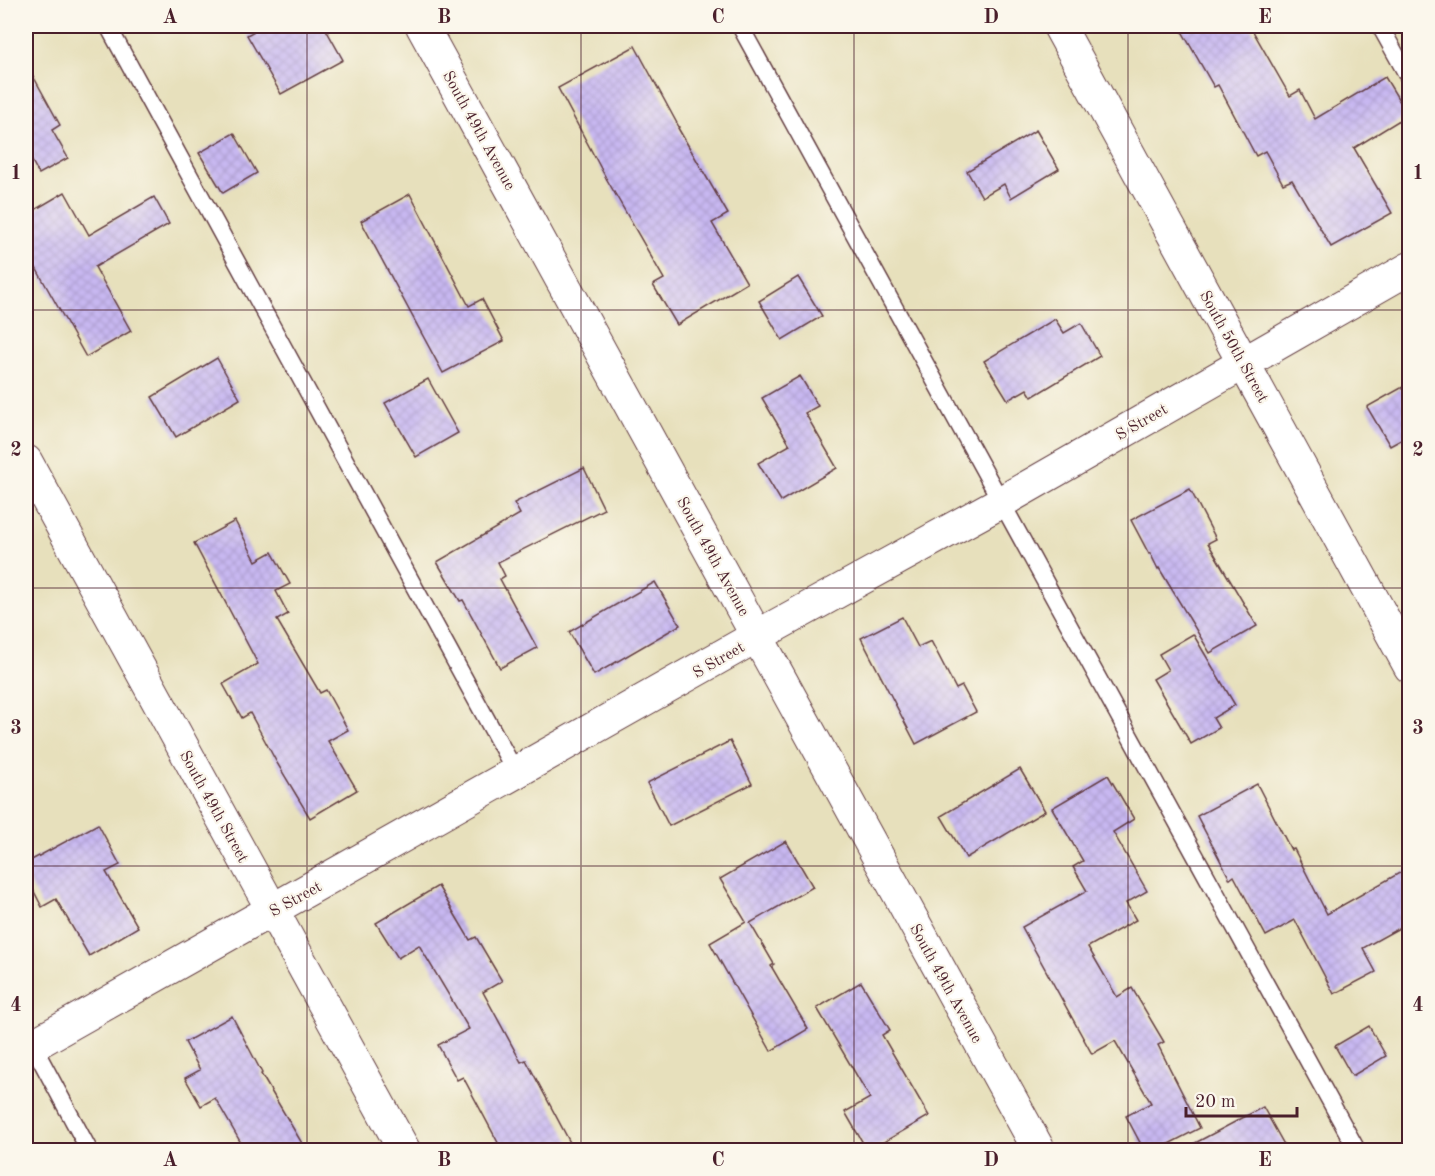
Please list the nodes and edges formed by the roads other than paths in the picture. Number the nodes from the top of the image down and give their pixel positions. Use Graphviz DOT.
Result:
graph roads {
  1 [pos="108,26"];
  2 [pos="423,26"];
  3 [pos="740,26"];
  4 [pos="1059,26"];
  5 [pos="1380,26"];
  6 [pos="1410,80"];
  7 [pos="1410,268"];
  8 [pos="1243,362"];
  9 [pos="26,461"];
  10 [pos="1001,502"];
  11 [pos="758,636"];
  12 [pos="1410,668"];
  13 [pos="516,773"];
  14 [pos="272,911"];
  15 [pos="28,1043"];
  16 [pos="89,1150"];
  17 [pos="404,1150"];
  18 [pos="1040,1150"];
  19 [pos="1357,1150"];
  1 -- 13 [label="lane"];
  2 -- 11 [label="street, South 49th Avenue"];
  3 -- 10 [label="lane"];
  4 -- 8 [label="street, South 50th Street"];
  5 -- 6 [label="lane"];
  7 -- 8 [label="street, S Street"];
  8 -- 10 [label="street, S Street"];
  8 -- 12 [label="street, South 50th Street"];
  9 -- 14 [label="street, South 49th Street"];
  10 -- 11 [label="street, S Street"];
  10 -- 19 [label="lane"];
  11 -- 13 [label="street, S Street"];
  11 -- 18 [label="street, South 49th Avenue"];
  13 -- 14 [label="street, S Street"];
  14 -- 15 [label="street, S Street"];
  14 -- 17 [label="street, South 49th Street"];
  15 -- 16 [label="lane"];
}
